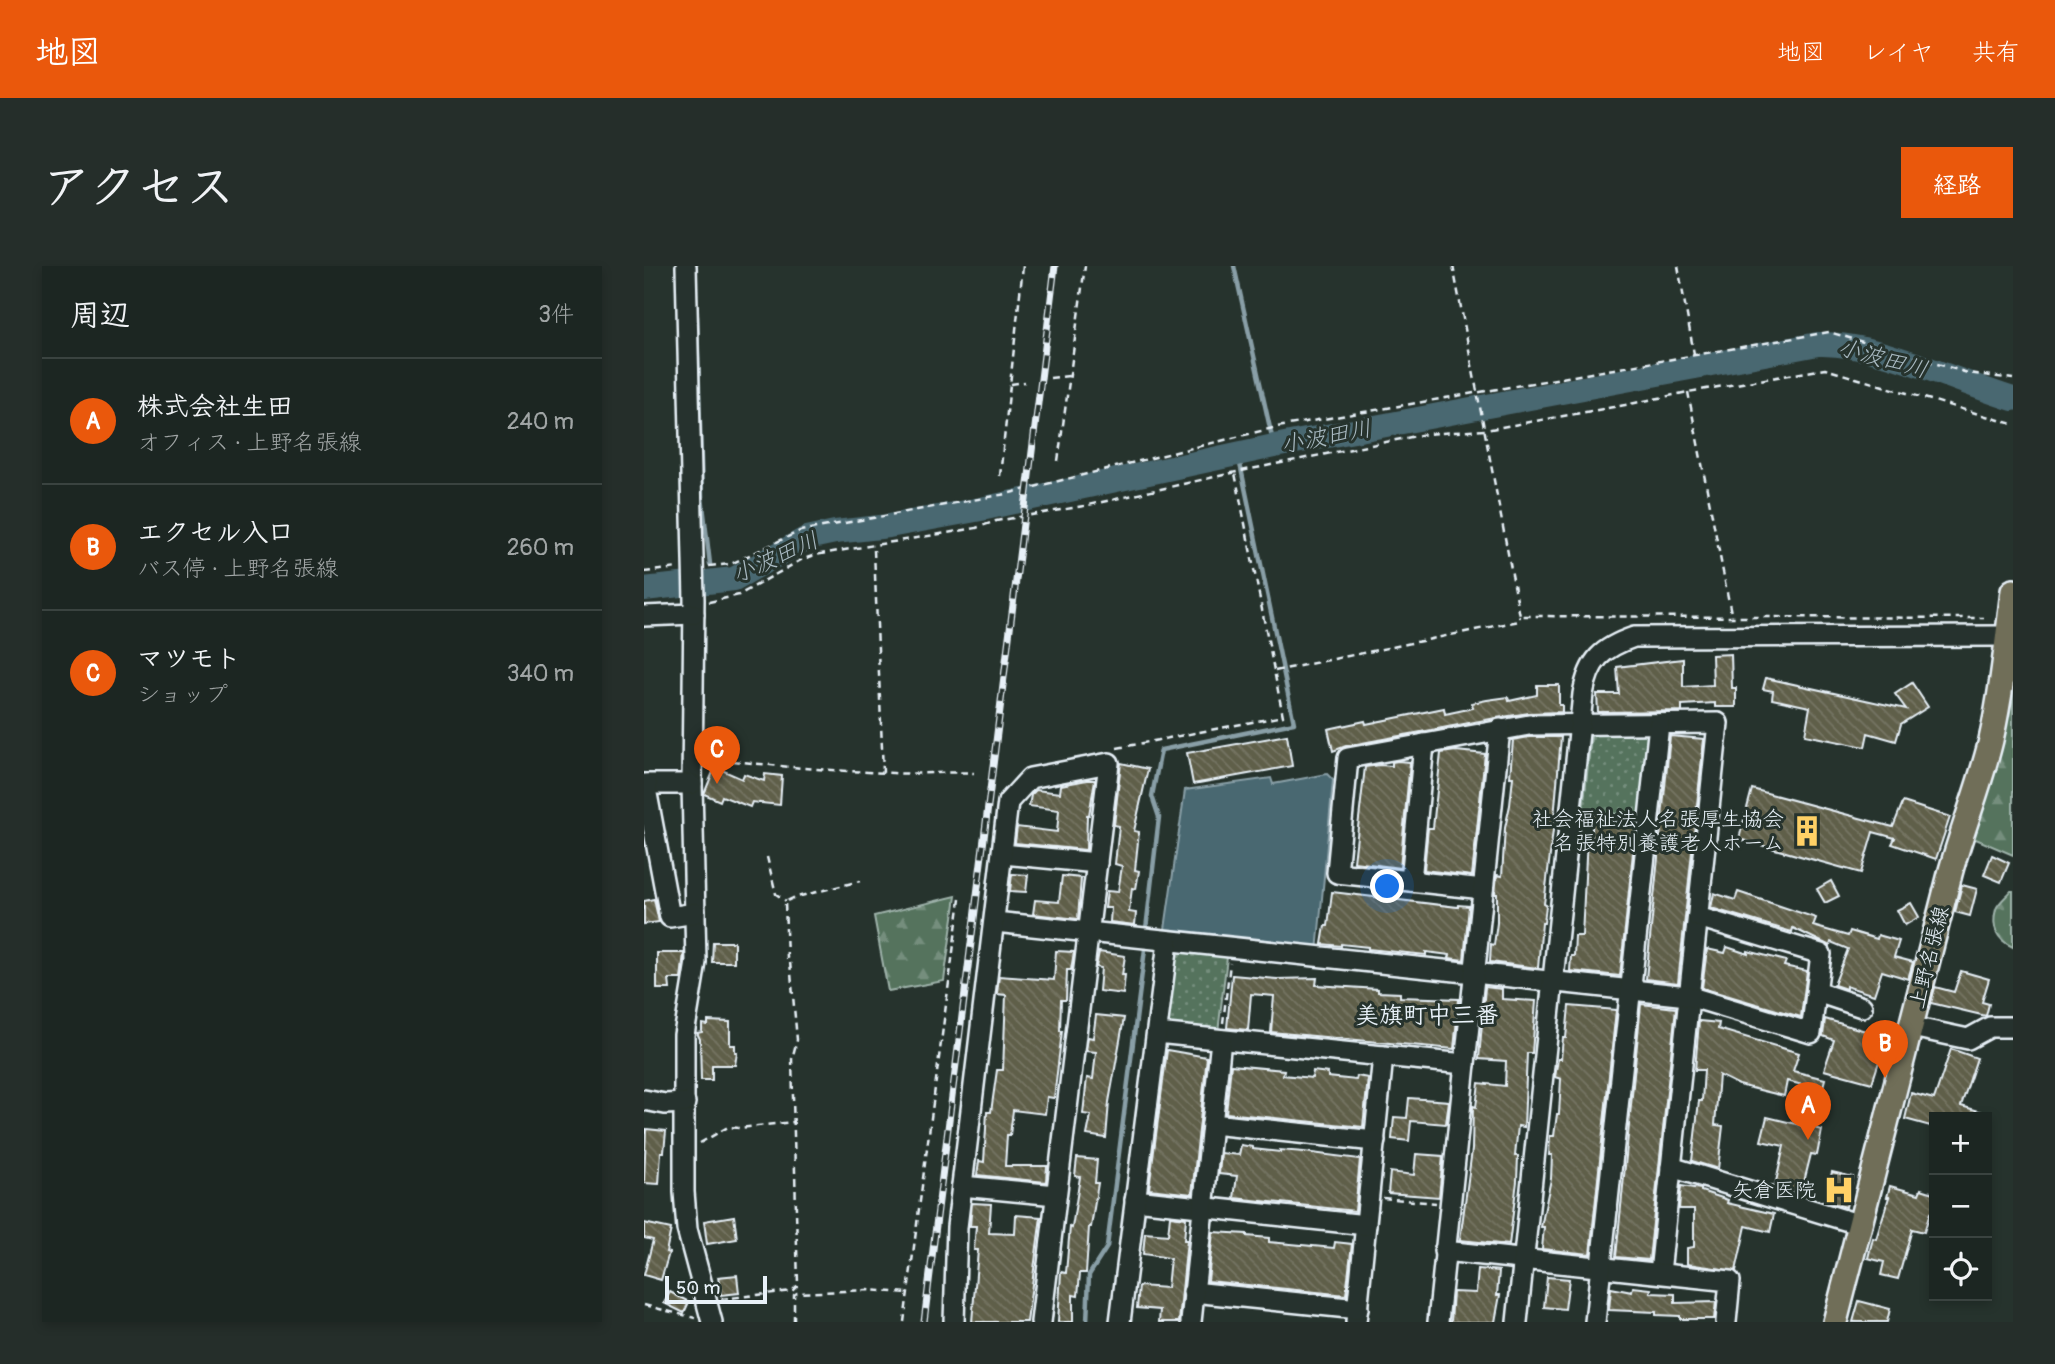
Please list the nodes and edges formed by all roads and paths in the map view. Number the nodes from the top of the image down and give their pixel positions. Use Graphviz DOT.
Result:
graph roads {
  1 [pos="686,266"];
  2 [pos="1023,266"];
  3 [pos="1084,266"];
  4 [pos="1452,266"];
  5 [pos="1678,266"];
  6 [pos="1693,354"];
  7 [pos="1070,376"];
  8 [pos="1050,378"];
  9 [pos="2013,379"];
  10 [pos="1025,382"];
  11 [pos="1010,384"];
  12 [pos="1477,392"];
  13 [pos="1688,392"];
  14 [pos="2013,424"];
  15 [pos="1485,430"];
  16 [pos="1058,461"];
  17 [pos="1237,473"];
  18 [pos="1000,476"];
  19 [pos="874,551"];
  20 [pos="695,569"];
  21 [pos="644,572"];
  22 [pos="2013,590"];
  23 [pos="694,607"];
  24 [pos="644,616"];
  25 [pos="1520,616"];
  26 [pos="1732,618"];
  27 [pos="1984,618"];
  28 [pos="2007,636"];
  29 [pos="1275,671"];
  30 [pos="1580,724"];
  31 [pos="1659,724"];
  32 [pos="1500,729"];
  33 [pos="1424,744"];
  34 [pos="1110,749"];
  35 [pos="701,757"];
  36 [pos="883,773"];
  37 [pos="974,773"];
  38 [pos="646,784"];
  39 [pos="692,784"];
  40 [pos="650,846"];
  41 [pos="1003,854"];
  42 [pos="767,856"];
  43 [pos="1097,863"];
  44 [pos="860,881"];
  45 [pos="1411,881"];
  46 [pos="1483,889"];
  47 [pos="960,899"];
  48 [pos="786,901"];
  49 [pos="695,913"];
  50 [pos="1698,917"];
  51 [pos="995,922"];
  52 [pos="1089,933"];
  53 [pos="1168,942"];
  54 [pos="1231,955"];
  55 [pos="1474,973"];
  56 [pos="1553,981"];
  57 [pos="1632,990"];
  58 [pos="1816,992"];
  59 [pos="1688,996"];
  60 [pos="1862,1007"];
  61 [pos="1912,1027"];
  62 [pos="2013,1027"];
  63 [pos="1157,1033"];
  64 [pos="1221,1040"];
  65 [pos="1383,1056"];
  66 [pos="1465,1064"];
  67 [pos="644,1100"];
  68 [pos="685,1103"];
  69 [pos="793,1122"];
  70 [pos="1212,1124"];
  71 [pos="1375,1141"];
  72 [pos="684,1146"];
  73 [pos="1671,1167"];
  74 [pos="962,1186"];
  75 [pos="1056,1195"];
  76 [pos="1370,1196"];
  77 [pos="1135,1200"];
  78 [pos="1450,1204"];
  79 [pos="1202,1207"];
  80 [pos="1366,1225"];
  81 [pos="1861,1225"];
  82 [pos="1444,1251"];
  83 [pos="1523,1259"];
  84 [pos="1601,1267"];
  85 [pos="1660,1273"];
  86 [pos="794,1292"];
  87 [pos="1193,1292"];
  88 [pos="908,1293"];
  89 [pos="707,1301"];
  90 [pos="644,1304"];
  91 [pos="1357,1316"];
  92 [pos="701,1321"];
  93 [pos="712,1322"];
  94 [pos="794,1322"];
  95 [pos="904,1322"];
  96 [pos="954,1322"];
  97 [pos="1041,1322"];
  98 [pos="1120,1322"];
  99 [pos="1191,1322"];
  100 [pos="1438,1322"];
  101 [pos="1517,1322"];
  102 [pos="1595,1322"];
  103 [pos="1726,1322"];
  104 [pos="1835,1322"];
  1 -- 20 [label="street"];
  2 -- 11 [label="path"];
  3 -- 7 [label="path"];
  4 -- 12 [label="path"];
  5 -- 6 [label="path"];
  6 -- 9 [label="path"];
  6 -- 12 [label="path"];
  7 -- 8 [label="path"];
  7 -- 16 [label="path"];
  10 -- 11 [label="path"];
  11 -- 18 [label="path"];
  12 -- 15 [label="path"];
  12 -- 20 [label="path"];
  13 -- 14 [label="path"];
  13 -- 15 [label="path"];
  13 -- 26 [label="path"];
  15 -- 17 [label="path"];
  15 -- 25 [label="path"];
  17 -- 23 [label="path"];
  17 -- 29 [label="path"];
  19 -- 36 [label="path"];
  20 -- 21 [label="path"];
  20 -- 23 [label="street"];
  22 -- 28 [label="main road, 上野名張線"];
  23 -- 24 [label="street"];
  23 -- 39 [label="street"];
  25 -- 26 [label="path"];
  25 -- 29 [label="path"];
  26 -- 27 [label="path"];
  28 -- 30 [label="street"];
  28 -- 61 [label="main road, 上野名張線"];
  29 -- 34 [label="path"];
  30 -- 31 [label="street"];
  30 -- 32 [label="street"];
  30 -- 56 [label="street"];
  31 -- 50 [label="street"];
  31 -- 57 [label="street"];
  32 -- 33 [label="street"];
  32 -- 46 [label="street"];
  33 -- 45 [label="street"];
  33 -- 45 [label="street"];
  35 -- 36 [label="path"];
  36 -- 37 [label="path"];
  38 -- 39 [label="street"];
  38 -- 40 [label="street"];
  39 -- 49 [label="street"];
  40 -- 49 [label="street"];
  41 -- 43 [label="street"];
  41 -- 43 [label="street"];
  41 -- 51 [label="street"];
  42 -- 48 [label="path"];
  43 -- 52 [label="street"];
  44 -- 48 [label="path"];
  45 -- 46 [label="street"];
  46 -- 55 [label="street"];
  47 -- 88 [label="path"];
  48 -- 69 [label="path"];
  49 -- 68 [label="street"];
  50 -- 58 [label="street"];
  50 -- 59 [label="street"];
  51 -- 52 [label="street"];
  51 -- 74 [label="street"];
  52 -- 53 [label="street"];
  52 -- 75 [label="street"];
  53 -- 55 [label="street"];
  53 -- 63 [label="street"];
  54 -- 64 [label="path"];
  55 -- 56 [label="street"];
  55 -- 66 [label="street"];
  56 -- 57 [label="street"];
  56 -- 83 [label="street"];
  57 -- 59 [label="street"];
  57 -- 84 [label="street"];
  58 -- 59 [label="street"];
  58 -- 60 [label="street"];
  59 -- 73 [label="street"];
  61 -- 62 [label="street"];
  61 -- 81 [label="main road, 上野名張線"];
  63 -- 64 [label="street"];
  63 -- 77 [label="street"];
  64 -- 65 [label="street"];
  64 -- 70 [label="street"];
  65 -- 66 [label="street"];
  65 -- 71 [label="street"];
  66 -- 78 [label="street"];
  67 -- 68 [label="street"];
  68 -- 72 [label="street"];
  69 -- 72 [label="path"];
  69 -- 86 [label="path"];
  70 -- 71 [label="street"];
  70 -- 79 [label="street"];
  71 -- 76 [label="street"];
  72 -- 89 [label="street"];
  73 -- 81 [label="street"];
  73 -- 85 [label="street"];
  74 -- 75 [label="street"];
  74 -- 96 [label="street"];
  75 -- 97 [label="street"];
  76 -- 78 [label="path"];
  76 -- 80 [label="street"];
  77 -- 79 [label="street"];
  77 -- 98 [label="street"];
  78 -- 82 [label="street"];
  79 -- 80 [label="street"];
  79 -- 87 [label="street"];
  80 -- 91 [label="street"];
  81 -- 104 [label="main road, 上野名張線"];
  82 -- 83 [label="street"];
  82 -- 100 [label="street"];
  83 -- 84 [label="street"];
  83 -- 101 [label="street"];
  84 -- 85 [label="street"];
  84 -- 102 [label="street"];
  85 -- 103 [label="street"];
  86 -- 88 [label="path"];
  86 -- 89 [label="path"];
  86 -- 94 [label="path"];
  87 -- 91 [label="street"];
  87 -- 99 [label="street"];
  88 -- 95 [label="path"];
  89 -- 93 [label="street"];
  90 -- 92 [label="path"];
}
